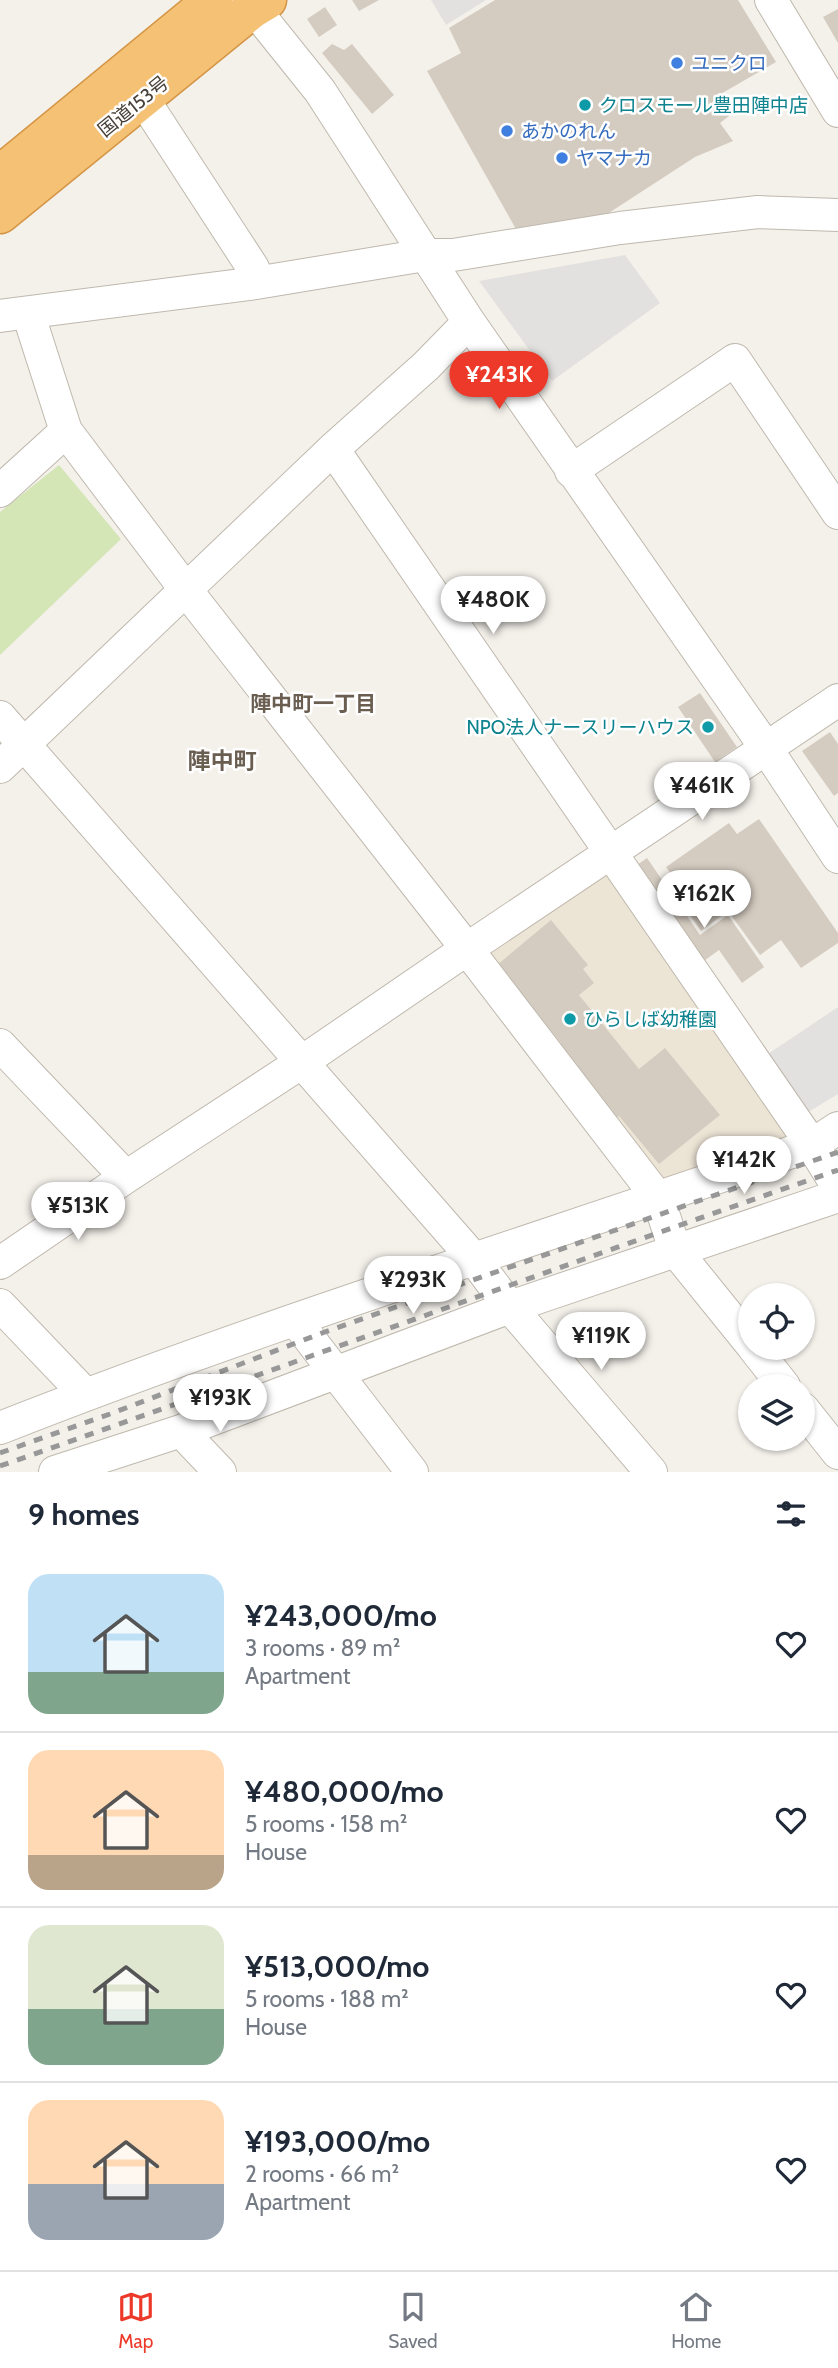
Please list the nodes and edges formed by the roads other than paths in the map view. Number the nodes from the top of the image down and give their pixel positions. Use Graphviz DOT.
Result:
graph roads {
  1 [pos="213,0"];
  2 [pos="771,0"];
  3 [pos="255,3"];
  4 [pos="143,99"];
  5 [pos="838,111"];
  6 [pos="0,175"];
  7 [pos="0,214"];
  8 [pos="837,215"];
  9 [pos="425,255"];
  10 [pos="256,283"];
  11 [pos="14,314"];
  12 [pos="469,322"];
  13 [pos="66,431"];
  14 [pos="332,449"];
  15 [pos="571,471"];
  16 [pos="0,491"];
  17 [pos="834,498"];
  18 [pos="186,590"];
  19 [pos="838,700"];
  20 [pos="0,718"];
  21 [pos="23,744"];
  22 [pos="766,748"];
  23 [pos="0,766"];
  24 [pos="609,852"];
  25 [pos="838,857"];
  26 [pos="467,948"];
  27 [pos="0,1045"];
  28 [pos="302,1062"];
  29 [pos="825,1137"];
  30 [pos="126,1177"];
  31 [pos="838,1187"];
  32 [pos="838,1196"];
  33 [pos="658,1198"];
  34 [pos="675,1250"];
  35 [pos="474,1259"];
  36 [pos="0,1263"];
  37 [pos="0,1305"];
  38 [pos="510,1307"];
  39 [pos="296,1321"];
  40 [pos="738,1329"];
  41 [pos="764,1360"];
  42 [pos="336,1374"];
  43 [pos="775,1374"];
  44 [pos="85,1394"];
  45 [pos="815,1424"];
  46 [pos="0,1428"];
  47 [pos="181,1431"];
  48 [pos="838,1453"];
  49 [pos="55,1472"];
  50 [pos="220,1472"];
  51 [pos="412,1472"];
  52 [pos="651,1472"];
  1 -- 6 [label="highway, 国道153号"];
  2 -- 5 [label="street"];
  3 -- 4 [label="highway, 国道153号"];
  3 -- 9 [label="street"];
  4 -- 7 [label="highway, 国道153号"];
  4 -- 10 [label="street"];
  8 -- 9 [label="street"];
  9 -- 10 [label="street"];
  9 -- 12 [label="street"];
  10 -- 11 [label="street"];
  11 -- 13 [label="street"];
  12 -- 14 [label="street"];
  12 -- 15 [label="street"];
  13 -- 16 [label="street"];
  13 -- 18 [label="street"];
  14 -- 18 [label="street"];
  14 -- 24 [label="street"];
  15 -- 17 [label="street"];
  15 -- 22 [label="street"];
  18 -- 21 [label="street"];
  18 -- 26 [label="street"];
  19 -- 22 [label="street"];
  20 -- 21 [label="street"];
  21 -- 23 [label="street"];
  21 -- 28 [label="street"];
  22 -- 24 [label="street"];
  22 -- 25 [label="street"];
  24 -- 26 [label="street"];
  24 -- 29 [label="street"];
  26 -- 28 [label="street"];
  26 -- 33 [label="street"];
  27 -- 30 [label="street"];
  28 -- 30 [label="street"];
  28 -- 35 [label="street"];
  29 -- 31 [label="street"];
  29 -- 33 [label="street"];
  30 -- 36 [label="street"];
  32 -- 34 [label="street"];
  33 -- 34 [label="street"];
  33 -- 35 [label="street"];
  34 -- 38 [label="street"];
  34 -- 40 [label="street"];
  35 -- 38 [label="street"];
  35 -- 39 [label="street"];
  37 -- 44 [label="street"];
  38 -- 42 [label="street"];
  38 -- 52 [label="street"];
  39 -- 42 [label="street"];
  39 -- 44 [label="street"];
  41 -- 43 [label="street"];
  42 -- 47 [label="street"];
  42 -- 51 [label="street"];
  44 -- 46 [label="street"];
  45 -- 48 [label="street"];
  47 -- 49 [label="street"];
  47 -- 50 [label="street"];
}
